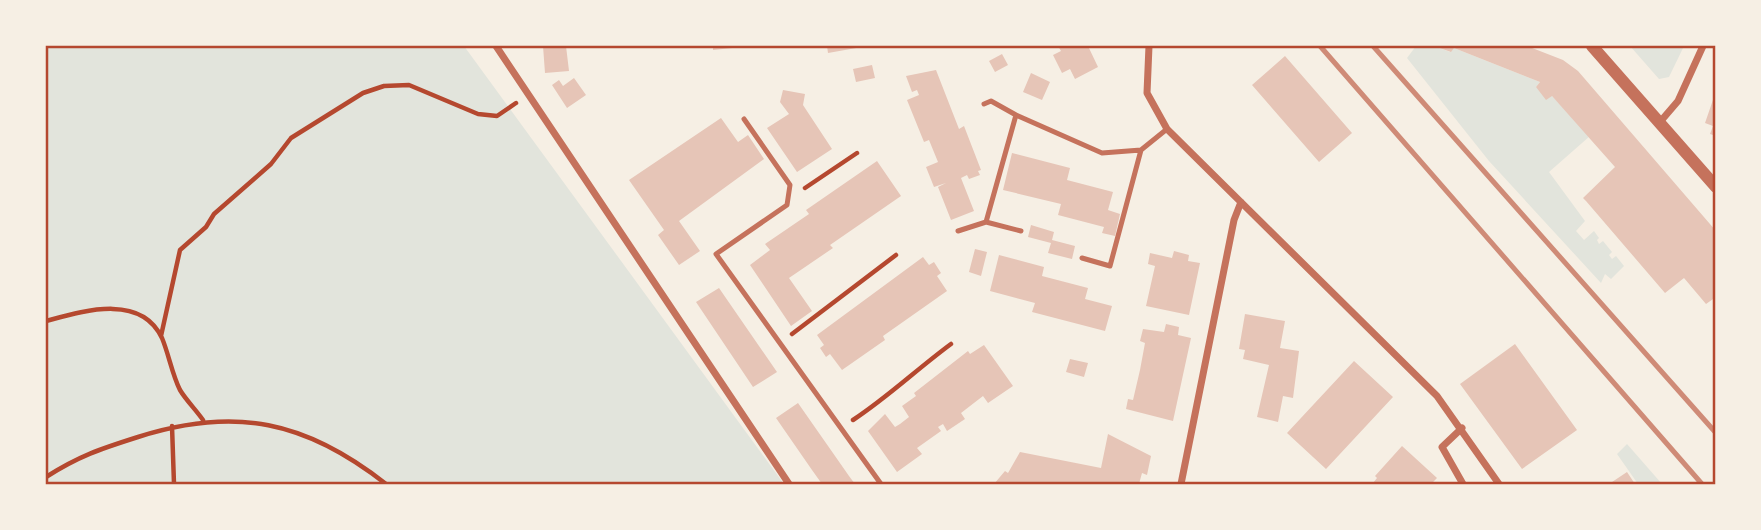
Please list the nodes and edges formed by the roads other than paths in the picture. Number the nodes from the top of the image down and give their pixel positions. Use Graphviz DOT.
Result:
graph roads {
  1 [pos="496,46"];
  2 [pos="1149,46"];
  3 [pos="1592,46"];
  4 [pos="1703,46"];
  5 [pos="984,104"];
  6 [pos="1016,115"];
  7 [pos="744,119"];
  8 [pos="1660,122"];
  9 [pos="1167,130"];
  10 [pos="1141,150"];
  11 [pos="1716,187"];
  12 [pos="1241,202"];
  13 [pos="986,222"];
  14 [pos="958,231"];
  15 [pos="1021,231"];
  16 [pos="1082,258"];
  17 [pos="1462,428"];
  18 [pos="789,485"];
  19 [pos="881,485"];
  20 [pos="1181,485"];
  21 [pos="1463,485"];
  22 [pos="1499,485"];
  1 -- 18 [label="street"];
  2 -- 9 [label="street"];
  3 -- 8 [label="street"];
  4 -- 8 [label="street"];
  5 -- 6 [label="lane"];
  6 -- 10 [label="lane"];
  6 -- 13 [label="lane"];
  7 -- 19 [label="lane"];
  8 -- 11 [label="street"];
  9 -- 10 [label="lane"];
  9 -- 12 [label="street"];
  10 -- 16 [label="lane"];
  12 -- 17 [label="street"];
  12 -- 20 [label="street"];
  13 -- 14 [label="lane"];
  13 -- 15 [label="lane"];
  17 -- 21 [label="street"];
  17 -- 22 [label="street"];
}
